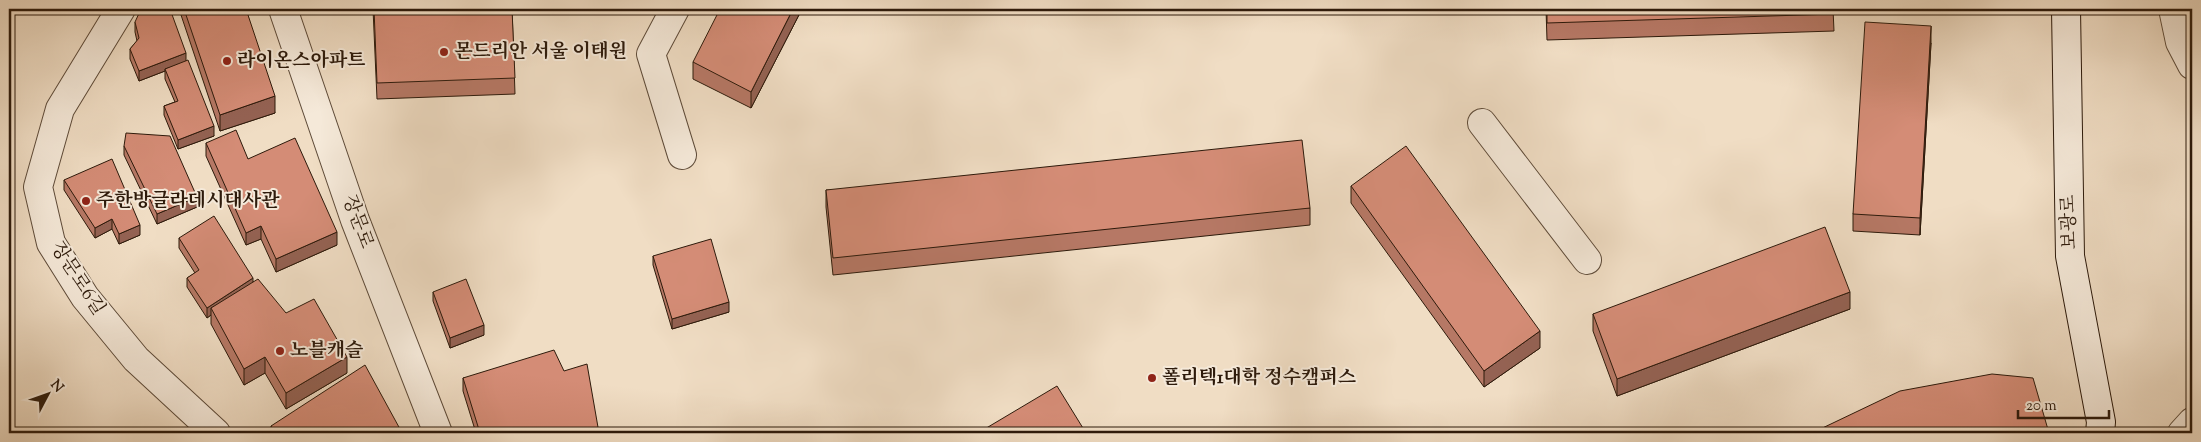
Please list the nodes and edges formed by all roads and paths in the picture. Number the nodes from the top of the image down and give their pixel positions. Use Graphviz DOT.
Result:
graph roads {
  1 [pos="120,9"];
  2 [pos="283,9"];
  3 [pos="675,9"];
  4 [pos="2066,9"];
  5 [pos="2173,9"];
  6 [pos="2192,65"];
  7 [pos="1482,123"];
  8 [pos="682,155"];
  9 [pos="1587,260"];
  10 [pos="2192,422"];
  11 [pos="216,433"];
  12 [pos="438,433"];
  13 [pos="2100,433"];
  14 [pos="2182,433"];
  1 -- 11 [label="street, 장문로6길"];
  2 -- 12 [label="street, 장문로"];
  3 -- 8 [label="street"];
  4 -- 13 [label="street, 보광로"];
  5 -- 6 [label="street"];
  7 -- 9 [label="street"];
  10 -- 14 [label="street"];
}
